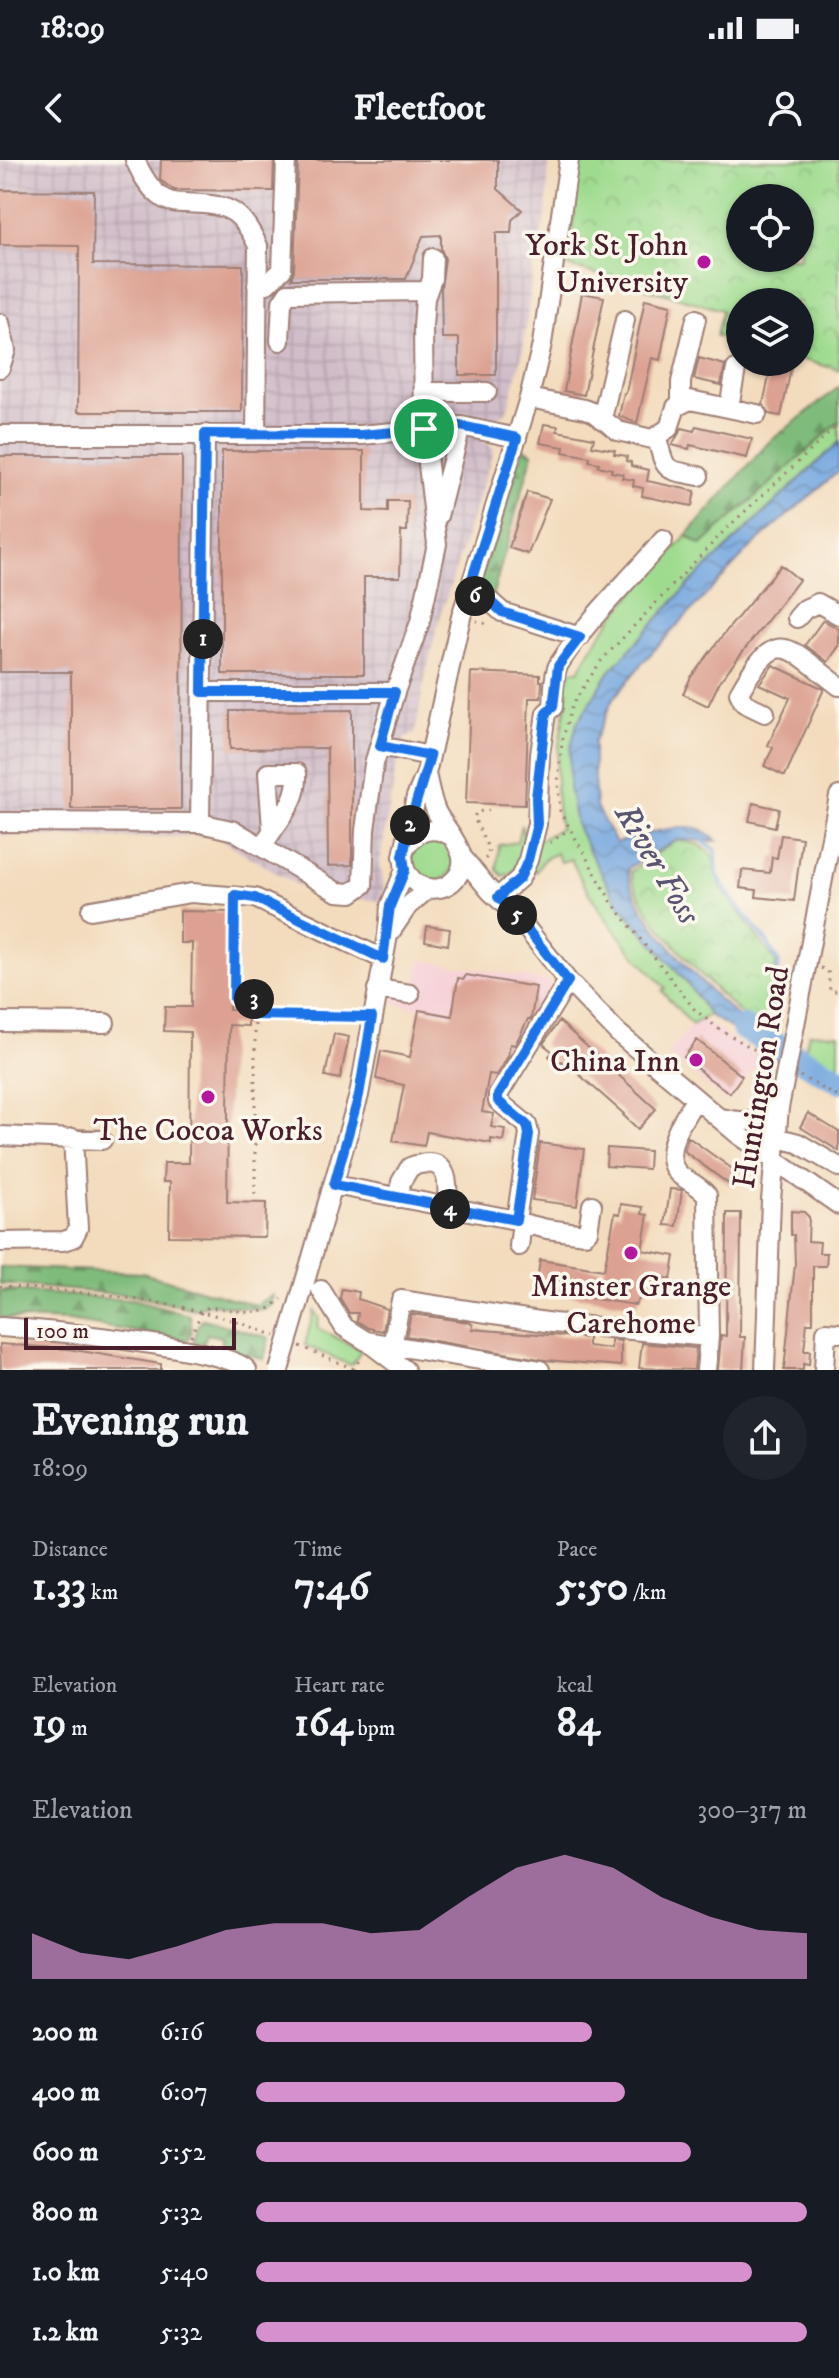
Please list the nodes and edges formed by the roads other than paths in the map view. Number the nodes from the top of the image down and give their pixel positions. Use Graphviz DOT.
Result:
graph roads {
  1 [pos="135,160"];
  2 [pos="286,160"];
  3 [pos="569,160"];
  4 [pos="433,258"];
  5 [pos="257,285"];
  6 [pos="427,291"];
  7 [pos="696,319"];
  8 [pos="625,320"];
  9 [pos="0,323"];
  10 [pos="280,341"];
  11 [pos="0,368"];
  12 [pos="735,376"];
  13 [pos="424,392"];
  14 [pos="487,392"];
  15 [pos="529,398"];
  16 [pos="681,402"];
  17 [pos="729,407"];
  18 [pos="757,414"];
  19 [pos="602,419"];
  20 [pos="461,426"];
  21 [pos="424,429"];
  22 [pos="205,434"];
  23 [pos="0,435"];
  24 [pos="256,435"];
  25 [pos="517,438"];
  26 [pos="657,438"];
  27 [pos="699,476"];
  28 [pos="435,523"];
  29 [pos="663,540"];
  30 [pos="467,594"];
  31 [pos="839,615"];
  32 [pos="797,618"];
  33 [pos="580,637"];
  34 [pos="839,686"];
  35 [pos="202,692"];
  36 [pos="395,692"];
  37 [pos="765,713"];
  38 [pos="380,746"];
  39 [pos="428,765"];
  40 [pos="839,796"];
  41 [pos="0,822"];
  42 [pos="200,823"];
  43 [pos="272,829"];
  44 [pos="451,836"];
  45 [pos="835,844"];
  46 [pos="263,846"];
  47 [pos="405,849"];
  48 [pos="469,865"];
  49 [pos="405,870"];
  50 [pos="452,882"];
  51 [pos="429,888"];
  52 [pos="495,894"];
  53 [pos="91,910"];
  54 [pos="388,935"];
  55 [pos="383,959"];
  56 [pos="568,981"];
  57 [pos="377,989"];
  58 [pos="410,994"];
  59 [pos="2,1022"];
  60 [pos="105,1023"];
  61 [pos="695,1100"];
  62 [pos="780,1103"];
  63 [pos="717,1117"];
  64 [pos="0,1136"];
  65 [pos="775,1137"];
  66 [pos="73,1138"];
  67 [pos="102,1140"];
  68 [pos="773,1161"];
  69 [pos="839,1167"];
  70 [pos="334,1185"];
  71 [pos="399,1205"];
  72 [pos="592,1205"];
  73 [pos="839,1205"];
  74 [pos="446,1208"];
  75 [pos="519,1221"];
  76 [pos="0,1242"];
  77 [pos="519,1246"];
  78 [pos="321,1290"];
  79 [pos="0,1327"];
  80 [pos="839,1333"];
  81 [pos="709,1337"];
  82 [pos="366,1341"];
  83 [pos="392,1346"];
  84 [pos="247,1369"];
  85 [pos="279,1370"];
  86 [pos="405,1370"];
  87 [pos="540,1370"];
  88 [pos="706,1370"];
  89 [pos="765,1370"];
  90 [pos="824,1370"];
  1 -- 5 [label="street"];
  2 -- 5 [label="street"];
  3 -- 15 [label="street"];
  4 -- 6 [label="street"];
  5 -- 24 [label="street"];
  6 -- 10 [label="street"];
  6 -- 13 [label="street"];
  7 -- 16 [label="street"];
  8 -- 19 [label="street"];
  9 -- 11 [label="street"];
  12 -- 17 [label="street"];
  13 -- 14 [label="street"];
  13 -- 21 [label="street"];
  15 -- 19 [label="street"];
  15 -- 25 [label="street"];
  16 -- 17 [label="street"];
  16 -- 26 [label="street"];
  17 -- 18 [label="street"];
  19 -- 26 [label="street"];
  20 -- 21 [label="street"];
  20 -- 25 [label="street"];
  20 -- 28 [label="street"];
  21 -- 24 [label="street"];
  21 -- 28 [label="street"];
  22 -- 23 [label="street"];
  22 -- 24 [label="street"];
  22 -- 35 [label="street"];
  25 -- 30 [label="street"];
  26 -- 27 [label="street"];
  28 -- 36 [label="street"];
  29 -- 33 [label="street"];
  30 -- 33 [label="street"];
  30 -- 39 [label="street"];
  31 -- 32 [label="street"];
  33 -- 52 [label="street"];
  34 -- 37 [label="street"];
  35 -- 36 [label="street"];
  35 -- 42 [label="street"];
  36 -- 38 [label="street"];
  38 -- 39 [label="street"];
  38 -- 46 [label="street"];
  39 -- 44 [label="street"];
  39 -- 47 [label="street"];
  40 -- 45 [label="street, Huntington Road"];
  41 -- 42 [label="street"];
  42 -- 46 [label="street"];
  43 -- 46 [label="street"];
  44 -- 47 [label="street"];
  44 -- 48 [label="street"];
  45 -- 62 [label="street, Huntington Road"];
  47 -- 49 [label="street"];
  48 -- 50 [label="street"];
  48 -- 52 [label="street"];
  49 -- 51 [label="street"];
  49 -- 54 [label="street"];
  50 -- 51 [label="street"];
  50 -- 52 [label="street"];
  51 -- 54 [label="street"];
  52 -- 56 [label="street"];
  53 -- 55 [label="street"];
  54 -- 55 [label="street"];
  55 -- 57 [label="street"];
  56 -- 61 [label="street"];
  56 -- 75 [label="street"];
  57 -- 58 [label="street"];
  57 -- 70 [label="street"];
  59 -- 60 [label="street"];
  61 -- 63 [label="street"];
  61 -- 81 [label="street"];
  62 -- 63 [label="street"];
  62 -- 65 [label="street, Huntington Road"];
  63 -- 68 [label="street"];
  64 -- 66 [label="street"];
  65 -- 68 [label="street, Huntington Road"];
  65 -- 69 [label="street"];
  66 -- 67 [label="street"];
  66 -- 76 [label="street"];
  68 -- 73 [label="street"];
  68 -- 89 [label="street, Huntington Road"];
  70 -- 71 [label="street"];
  70 -- 85 [label="street, bridge"];
  71 -- 74 [label="street"];
  71 -- 74 [label="street"];
  72 -- 75 [label="street"];
  74 -- 75 [label="street"];
  75 -- 77 [label="street"];
  78 -- 82 [label="street"];
  79 -- 84 [label="street"];
  80 -- 90 [label="street"];
  81 -- 83 [label="street"];
  81 -- 88 [label="street"];
  82 -- 83 [label="street"];
  82 -- 86 [label="street"];
  83 -- 87 [label="street"];
}
